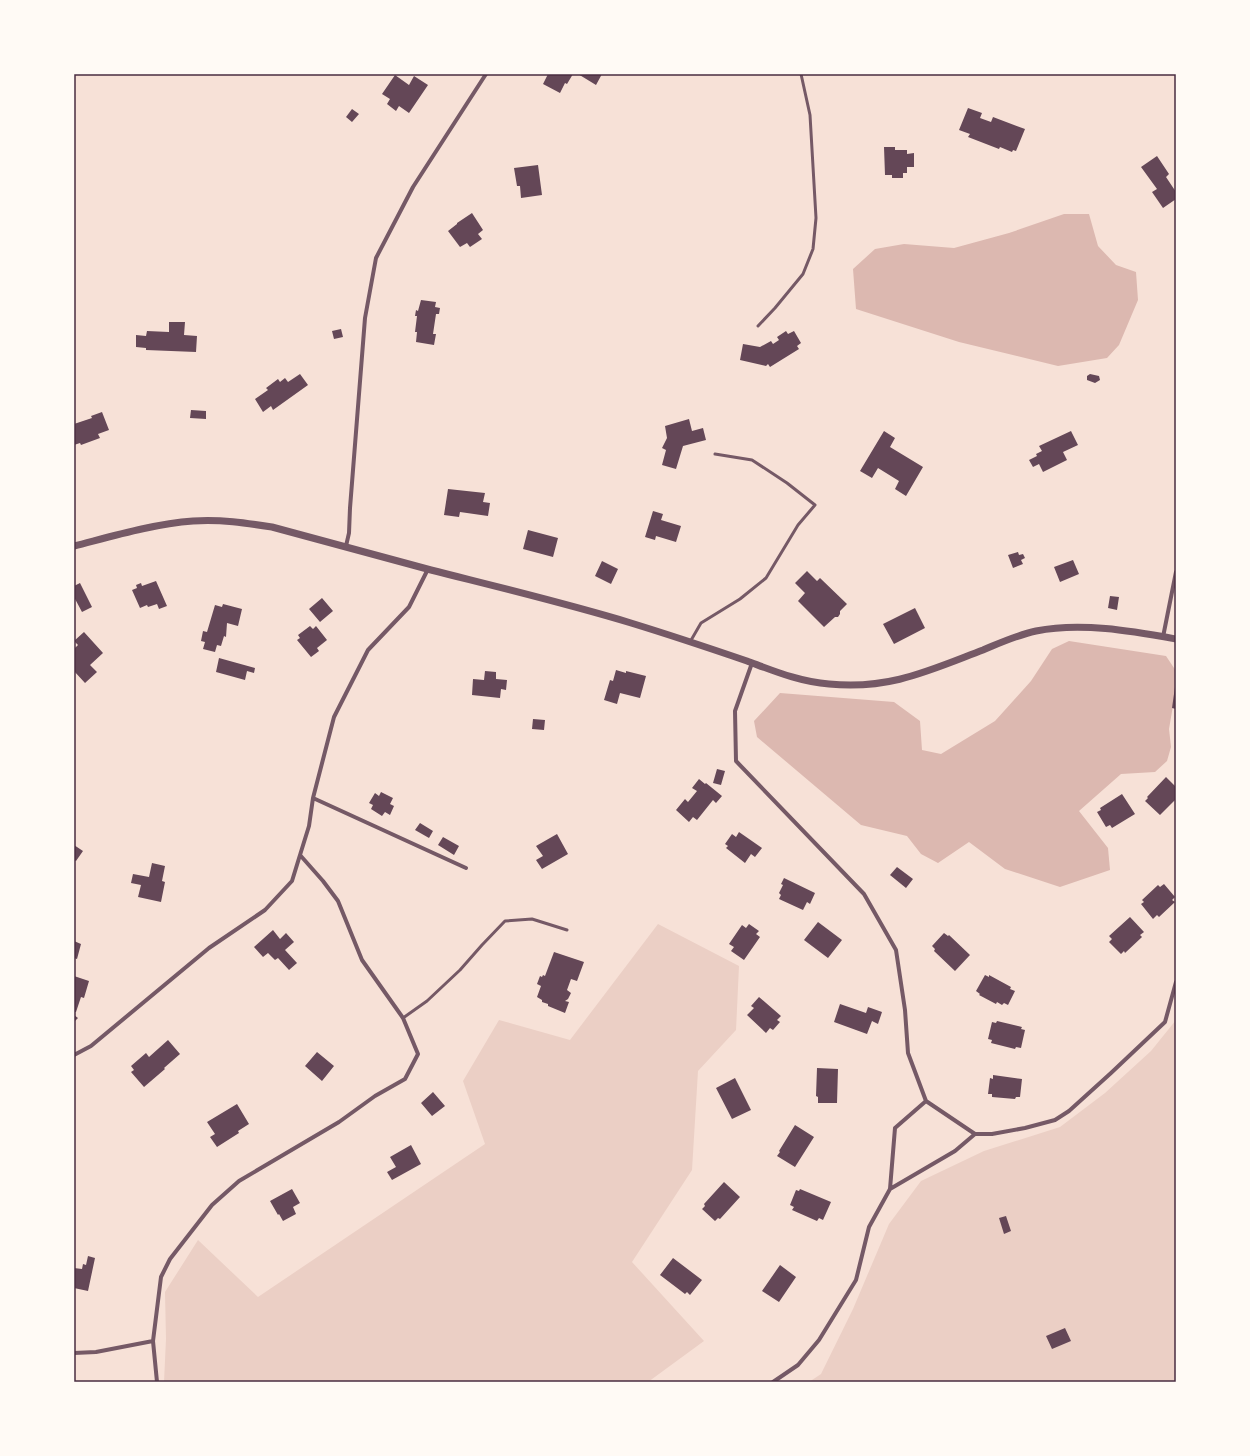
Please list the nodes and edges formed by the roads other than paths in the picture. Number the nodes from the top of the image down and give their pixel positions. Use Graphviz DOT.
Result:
graph roads {
  1 [pos="486,74"];
  2 [pos="801,74"];
  3 [pos="758,326"];
  4 [pos="715,454"];
  5 [pos="74,546"];
  6 [pos="346,546"];
  7 [pos="428,569"];
  8 [pos="1176,572"];
  9 [pos="1163,637"];
  10 [pos="1176,639"];
  11 [pos="690,642"];
  12 [pos="752,663"];
  13 [pos="313,798"];
  14 [pos="300,855"];
  15 [pos="466,868"];
  16 [pos="567,930"];
  17 [pos="1176,982"];
  18 [pos="403,1018"];
  19 [pos="74,1055"];
  20 [pos="926,1101"];
  21 [pos="975,1134"];
  22 [pos="890,1189"];
  23 [pos="153,1341"];
  24 [pos="74,1353"];
  25 [pos="157,1382"];
  26 [pos="773,1382"];
  1 -- 6 [label="street"];
  2 -- 3 [label="lane"];
  4 -- 11 [label="lane"];
  5 -- 6 [label="street"];
  6 -- 7 [label="street"];
  7 -- 11 [label="street"];
  7 -- 13 [label="street"];
  8 -- 9 [label="street"];
  9 -- 10 [label="street"];
  9 -- 12 [label="street"];
  11 -- 12 [label="street"];
  12 -- 20 [label="street"];
  13 -- 14 [label="street"];
  13 -- 15 [label="street"];
  14 -- 18 [label="street"];
  14 -- 19 [label="street"];
  16 -- 18 [label="lane"];
  17 -- 21 [label="street"];
  18 -- 23 [label="street"];
  20 -- 21 [label="street"];
  20 -- 22 [label="street"];
  21 -- 22 [label="street"];
  22 -- 26 [label="street"];
  23 -- 24 [label="street"];
  23 -- 25 [label="street"];
}
